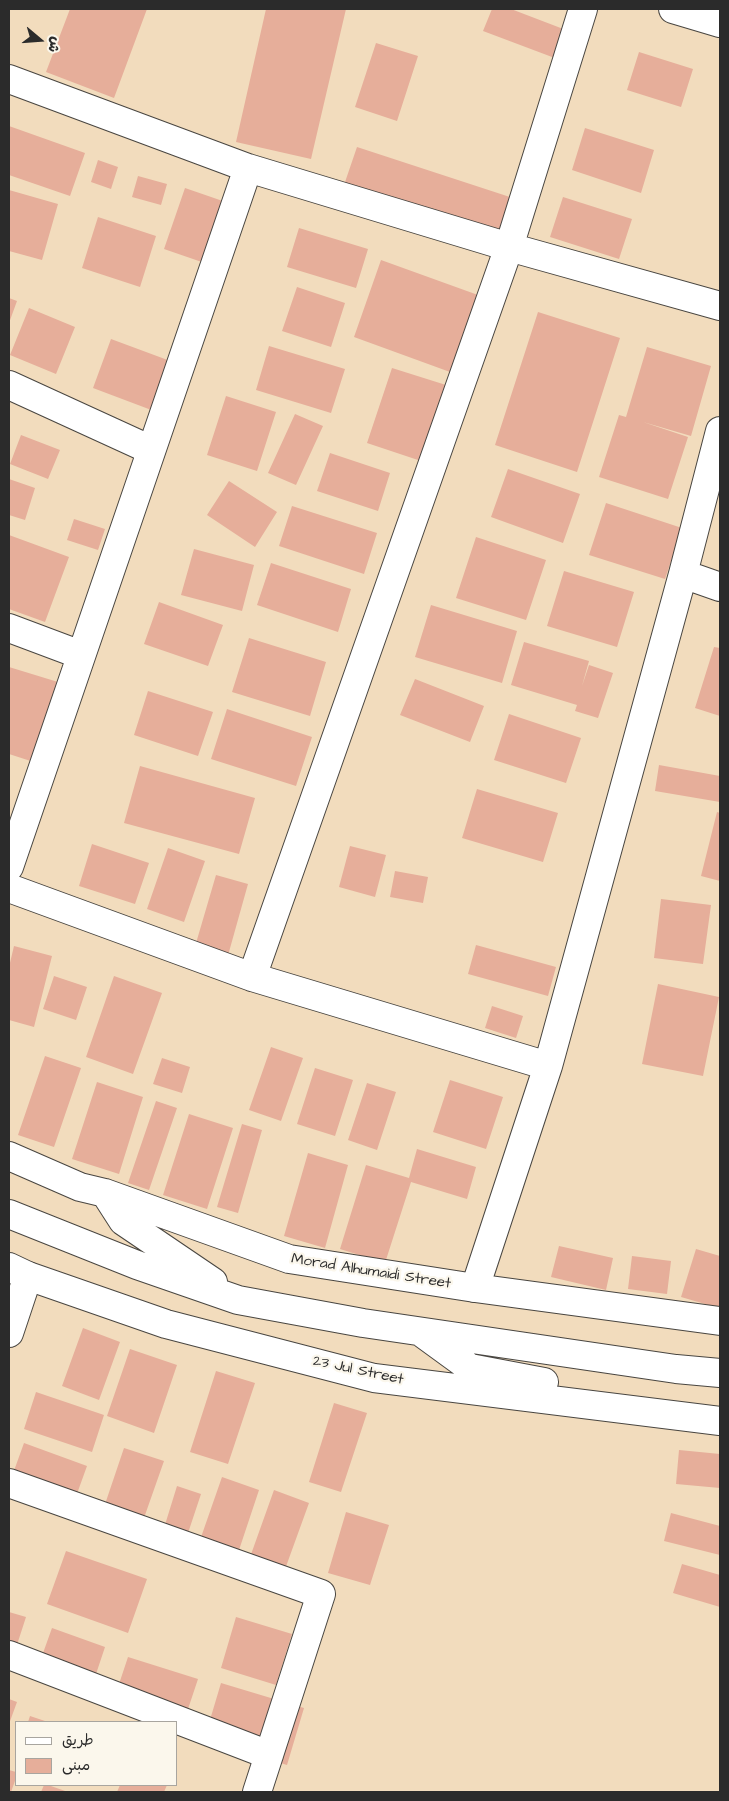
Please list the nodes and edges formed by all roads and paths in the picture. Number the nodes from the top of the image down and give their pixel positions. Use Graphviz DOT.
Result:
graph roads {
  1 [pos="583,9"];
  2 [pos="673,9"];
  3 [pos="720,23"];
  4 [pos="9,78"];
  5 [pos="248,168"];
  6 [pos="508,247"];
  7 [pos="720,306"];
  8 [pos="9,385"];
  9 [pos="720,431"];
  10 [pos="151,450"];
  11 [pos="683,574"];
  12 [pos="720,587"];
  13 [pos="9,628"];
  14 [pos="81,655"];
  15 [pos="9,867"];
  16 [pos="9,888"];
  17 [pos="252,977"];
  18 [pos="548,1066"];
  19 [pos="9,1156"];
  20 [pos="105,1193"];
  21 [pos="9,1214"];
  22 [pos="18,1271"];
  23 [pos="475,1288"];
  24 [pos="238,1300"];
  25 [pos="720,1321"];
  26 [pos="419,1331"];
  27 [pos="9,1333"];
  28 [pos="720,1373"];
  29 [pos="653,1413"];
  30 [pos="720,1421"];
  31 [pos="9,1483"];
  32 [pos="9,1654"];
  33 [pos="269,1755"];
  34 [pos="257,1792"];
  1 -- 6 [label="street"];
  2 -- 3 [label="street"];
  4 -- 5 [label="street"];
  5 -- 6 [label="street"];
  5 -- 10 [label="street"];
  6 -- 7 [label="street"];
  6 -- 17 [label="street"];
  8 -- 10 [label="street"];
  9 -- 11 [label="street"];
  10 -- 14 [label="street"];
  11 -- 12 [label="street"];
  11 -- 18 [label="street"];
  13 -- 14 [label="street"];
  14 -- 15 [label="street"];
  16 -- 17 [label="street"];
  17 -- 18 [label="street"];
  18 -- 23 [label="street"];
  19 -- 20 [label="street, Morad Alhumaidi Street"];
  20 -- 23 [label="street, Morad Alhumaidi Street"];
  20 -- 24 [label="street"];
  21 -- 24 [label="street"];
  22 -- 27 [label="street"];
  22 -- 29 [label="street, 23 Jul Street"];
  23 -- 25 [label="street, Morad Alhumaidi Street"];
  24 -- 26 [label="street"];
  26 -- 28 [label="street"];
  26 -- 29 [label="street"];
  29 -- 30 [label="street, 23 Jul Street"];
  31 -- 33 [label="street"];
  32 -- 33 [label="street"];
  33 -- 34 [label="street"];
}
